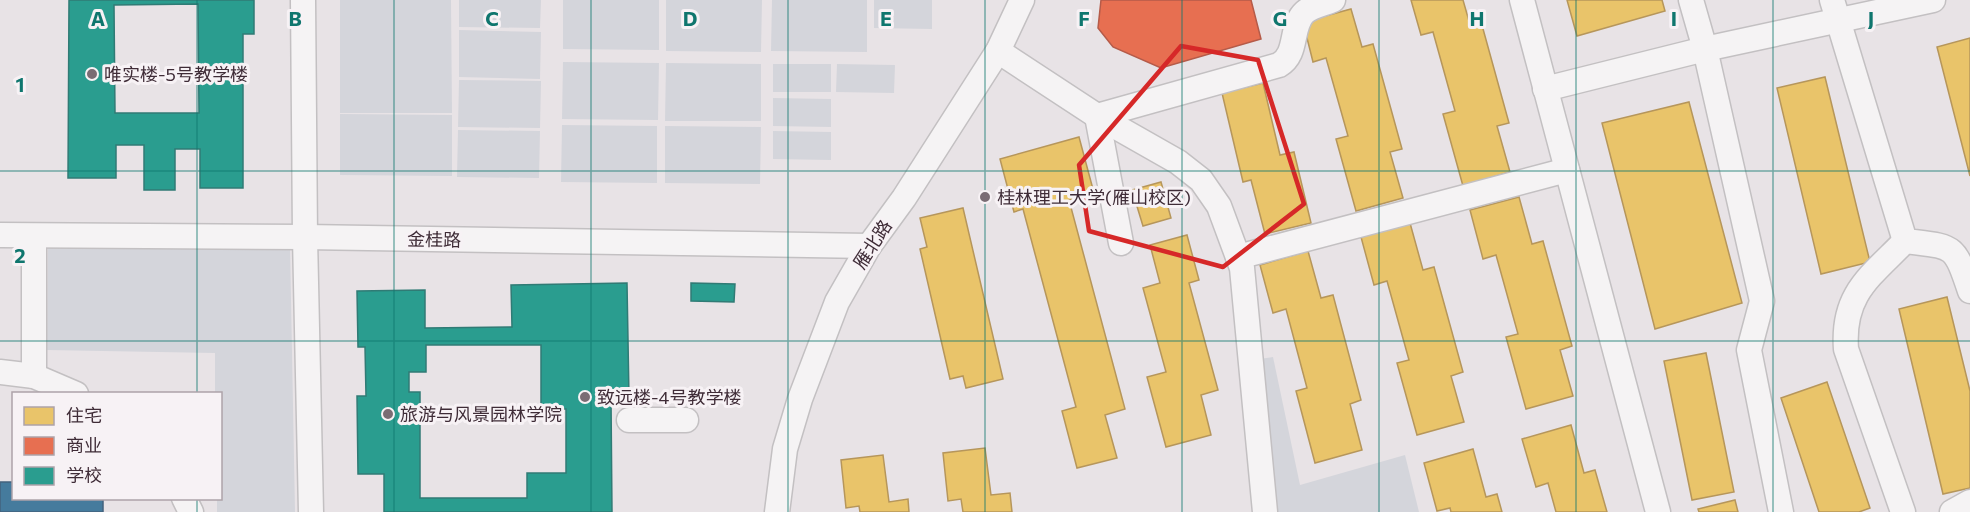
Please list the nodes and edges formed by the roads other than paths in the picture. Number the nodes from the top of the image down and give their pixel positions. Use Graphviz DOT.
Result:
graph roads {
  1 [pos="303,0"];
  2 [pos="1022,0"];
  3 [pos="1333,0"];
  4 [pos="1522,0"];
  5 [pos="1691,0"];
  6 [pos="1933,0"];
  7 [pos="1835,10"];
  8 [pos="1705,49"];
  9 [pos="998,51"];
  10 [pos="1545,89"];
  11 [pos="1097,116"];
  12 [pos="1567,170"];
  13 [pos="0,235"];
  14 [pos="34,236"];
  15 [pos="305,237"];
  16 [pos="1905,242"];
  17 [pos="1121,243"];
  18 [pos="869,246"];
  19 [pos="1238,257"];
  20 [pos="1970,291"];
  21 [pos="0,372"];
  22 [pos="34,376"];
  23 [pos="74,392"];
  24 [pos="629,420"];
  25 [pos="686,420"];
  26 [pos="1970,502"];
  27 [pos="311,512"];
  28 [pos="777,512"];
  29 [pos="1265,512"];
  30 [pos="1658,512"];
  31 [pos="1781,512"];
  32 [pos="1903,512"];
  33 [pos="1952,512"];
  1 -- 15 [label="street"];
  2 -- 9 [label="street, 雁北路"];
  3 -- 11 [label="street"];
  4 -- 10 [label="street"];
  5 -- 8 [label="street"];
  6 -- 7 [label="street"];
  7 -- 8 [label="street"];
  7 -- 16 [label="street"];
  8 -- 10 [label="street"];
  8 -- 31 [label="street"];
  9 -- 11 [label="street"];
  9 -- 18 [label="street, 雁北路"];
  10 -- 12 [label="street"];
  11 -- 17 [label="street"];
  11 -- 19 [label="street"];
  12 -- 19 [label="street"];
  12 -- 30 [label="street"];
  13 -- 14 [label="street, 金桂路"];
  14 -- 15 [label="street, 金桂路"];
  14 -- 22 [label="street"];
  15 -- 18 [label="street, 金桂路"];
  15 -- 27 [label="street"];
  16 -- 20 [label="street"];
  16 -- 32 [label="street"];
  18 -- 28 [label="street, 雁北路"];
  19 -- 29 [label="street"];
  21 -- 22 [label="street"];
  22 -- 23 [label="street"];
  24 -- 25 [label="street"];
  26 -- 33 [label="street"];
}
